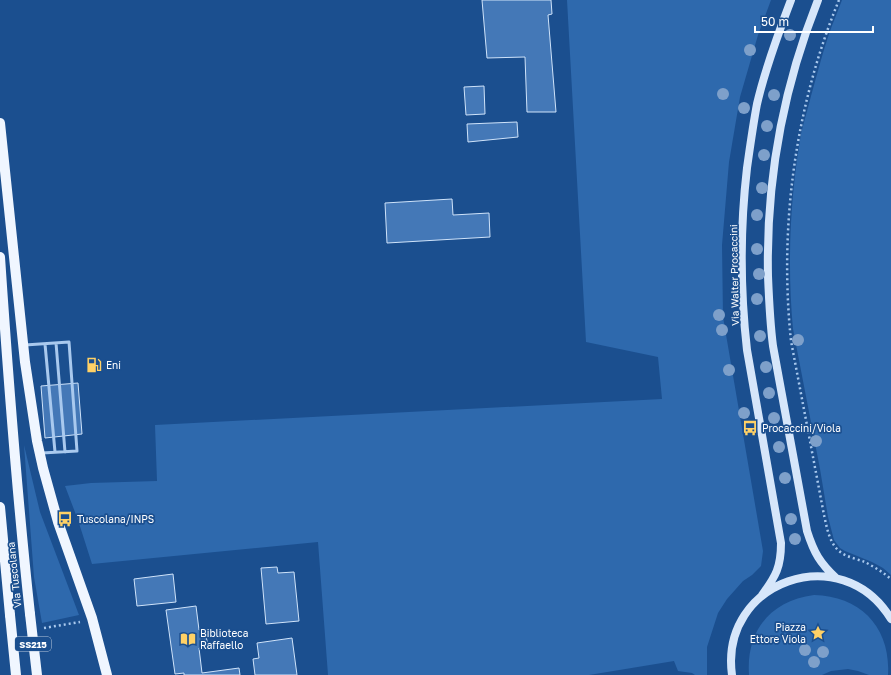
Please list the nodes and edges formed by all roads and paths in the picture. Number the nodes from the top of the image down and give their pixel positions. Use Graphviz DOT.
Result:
graph roads {
  1 [pos="791,0"];
  2 [pos="818,0"];
  3 [pos="839,0"];
  4 [pos="0,123"];
  5 [pos="0,257"];
  6 [pos="56,343"];
  7 [pos="45,344"];
  8 [pos="24,346"];
  9 [pos="55,452"];
  10 [pos="65,452"];
  11 [pos="40,454"];
  12 [pos="0,507"];
  13 [pos="836,578"];
  14 [pos="891,579"];
  15 [pos="762,595"];
  16 [pos="891,619"];
  17 [pos="16,675"];
  18 [pos="37,675"];
  19 [pos="108,675"];
  20 [pos="732,675"];
  1 -- 15 [label="street, Via Walter Procaccini"];
  2 -- 13 [label="street"];
  3 -- 14 [label="path"];
  4 -- 8 [label="main road"];
  5 -- 18 [label="main road, Via Tuscolana / SS215, bridge"];
  6 -- 7 [label="lane"];
  6 -- 10 [label="lane"];
  6 -- 10 [label="lane"];
  7 -- 8 [label="lane"];
  7 -- 9 [label="lane"];
  8 -- 11 [label="main road"];
  9 -- 10 [label="lane"];
  9 -- 11 [label="lane"];
  11 -- 19 [label="main road"];
  12 -- 17 [label="main road, Via Tuscolana / SS215, bridge"];
  13 -- 15 [label="street"];
  13 -- 16 [label="street"];
  15 -- 20 [label="street"];
}
